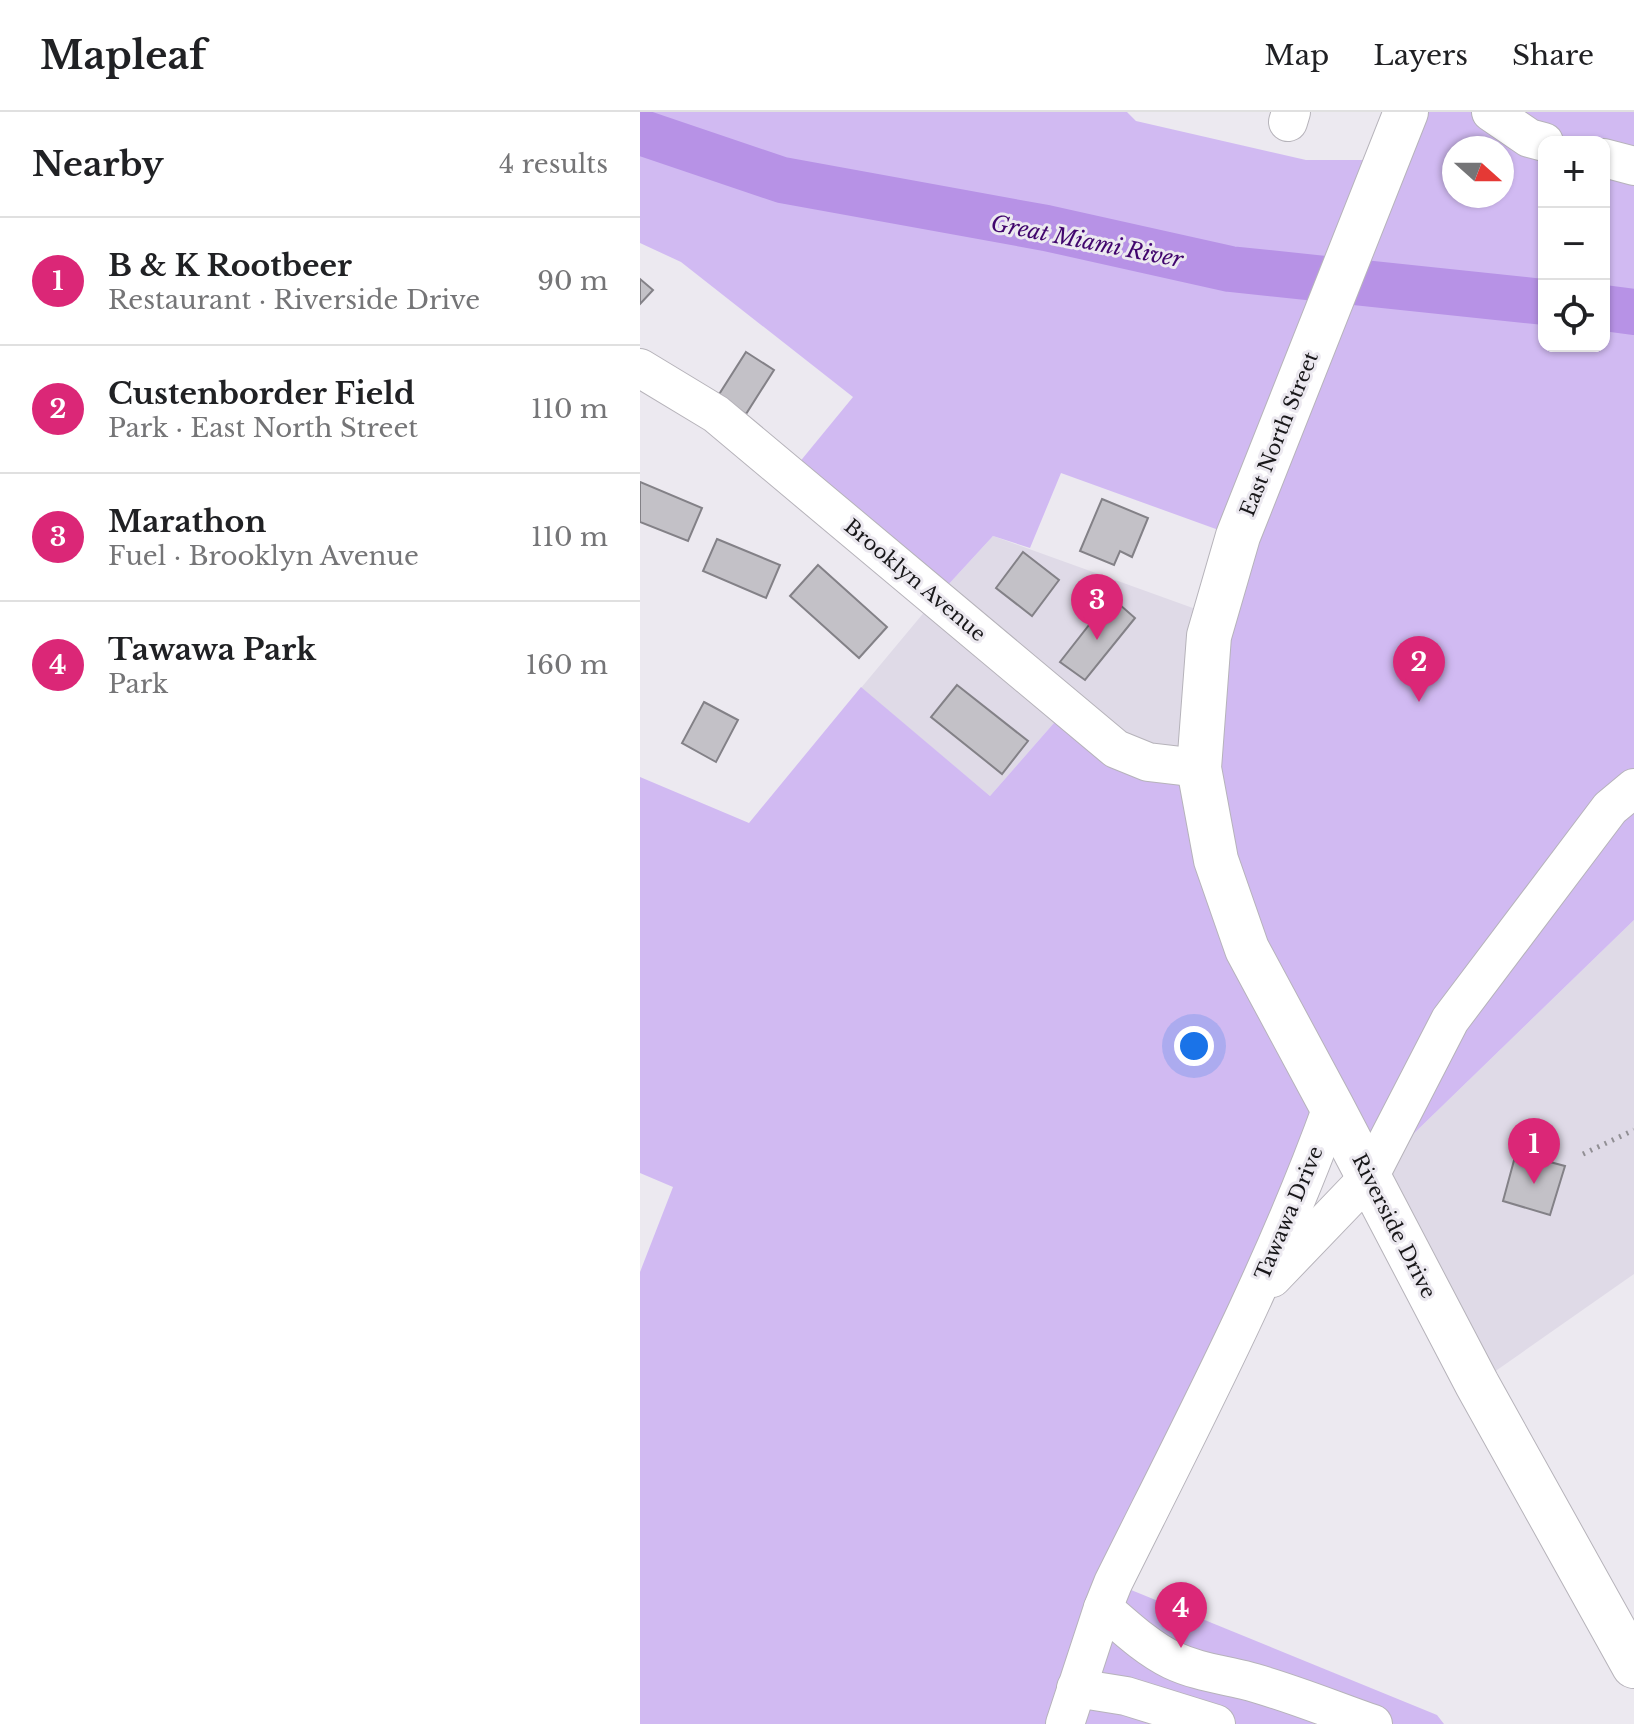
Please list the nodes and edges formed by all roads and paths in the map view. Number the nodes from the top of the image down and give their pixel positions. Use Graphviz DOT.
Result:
graph roads {
  1 [pos="1406,112"];
  2 [pos="1491,112"];
  3 [pos="1538,140"];
  4 [pos="1610,160"];
  5 [pos="1634,166"];
  6 [pos="640,368"];
  7 [pos="1199,768"];
  8 [pos="1634,788"];
  9 [pos="1332,1107"];
  10 [pos="1634,1130"];
  11 [pos="1583,1154"];
  12 [pos="1369,1177"];
  13 [pos="1254,1298"];
  14 [pos="1103,1608"];
  15 [pos="1634,1666"];
  16 [pos="1076,1688"];
  17 [pos="1065,1724"];
  18 [pos="1216,1724"];
  19 [pos="1373,1724"];
  1 -- 7 [label="main road, East North Street"];
  2 -- 3 [label="street"];
  4 -- 5 [label="street"];
  6 -- 7 [label="street, Brooklyn Avenue"];
  7 -- 9 [label="main road, Riverside Drive"];
  8 -- 12 [label="street, Tawawa Drive"];
  9 -- 12 [label="main road, Riverside Drive"];
  9 -- 13 [label="street, Tawawa Drive"];
  10 -- 11 [label="path"];
  12 -- 13 [label="street, Tawawa Drive"];
  12 -- 15 [label="main road, Riverside Drive"];
  13 -- 14 [label="street"];
  14 -- 16 [label="street"];
  14 -- 19 [label="street"];
  16 -- 17 [label="street"];
  16 -- 18 [label="street"];
}
